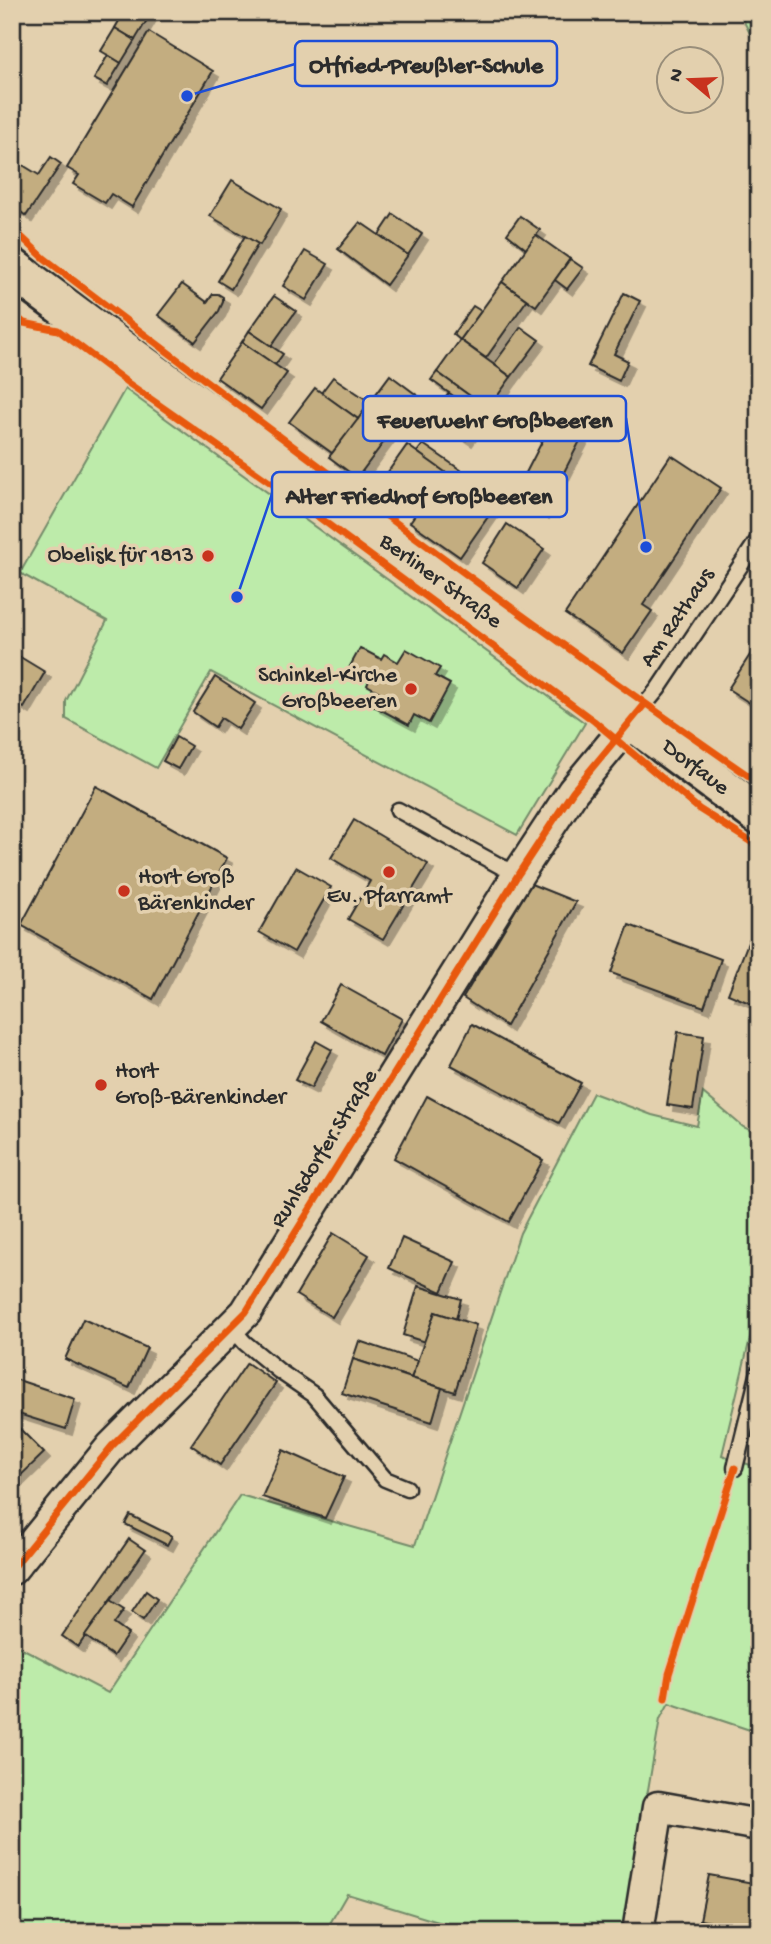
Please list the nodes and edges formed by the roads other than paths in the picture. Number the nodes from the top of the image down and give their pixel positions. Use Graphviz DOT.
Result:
graph roads {
  1 [pos="12,268"];
  2 [pos="759,538"];
  3 [pos="632,720"];
  4 [pos="398,810"];
  5 [pos="759,815"];
  6 [pos="519,873"];
  7 [pos="231,1327"];
  8 [pos="759,1371"];
  9 [pos="736,1468"];
  10 [pos="407,1488"];
  11 [pos="12,1569"];
  12 [pos="759,1825"];
  13 [pos="638,1932"];
  1 -- 3 [label="street, Berliner Straße"];
  2 -- 3 [label="lane, Am Rathaus"];
  3 -- 5 [label="street, Dorfaue"];
  3 -- 6 [label="street, Ruhlsdorfer Straße"];
  4 -- 6 [label="lane"];
  6 -- 7 [label="street, Ruhlsdorfer Straße"];
  7 -- 10 [label="lane"];
  7 -- 11 [label="street, Ruhlsdorfer Straße"];
  8 -- 9 [label="lane"];
  12 -- 13 [label="street"];
}
